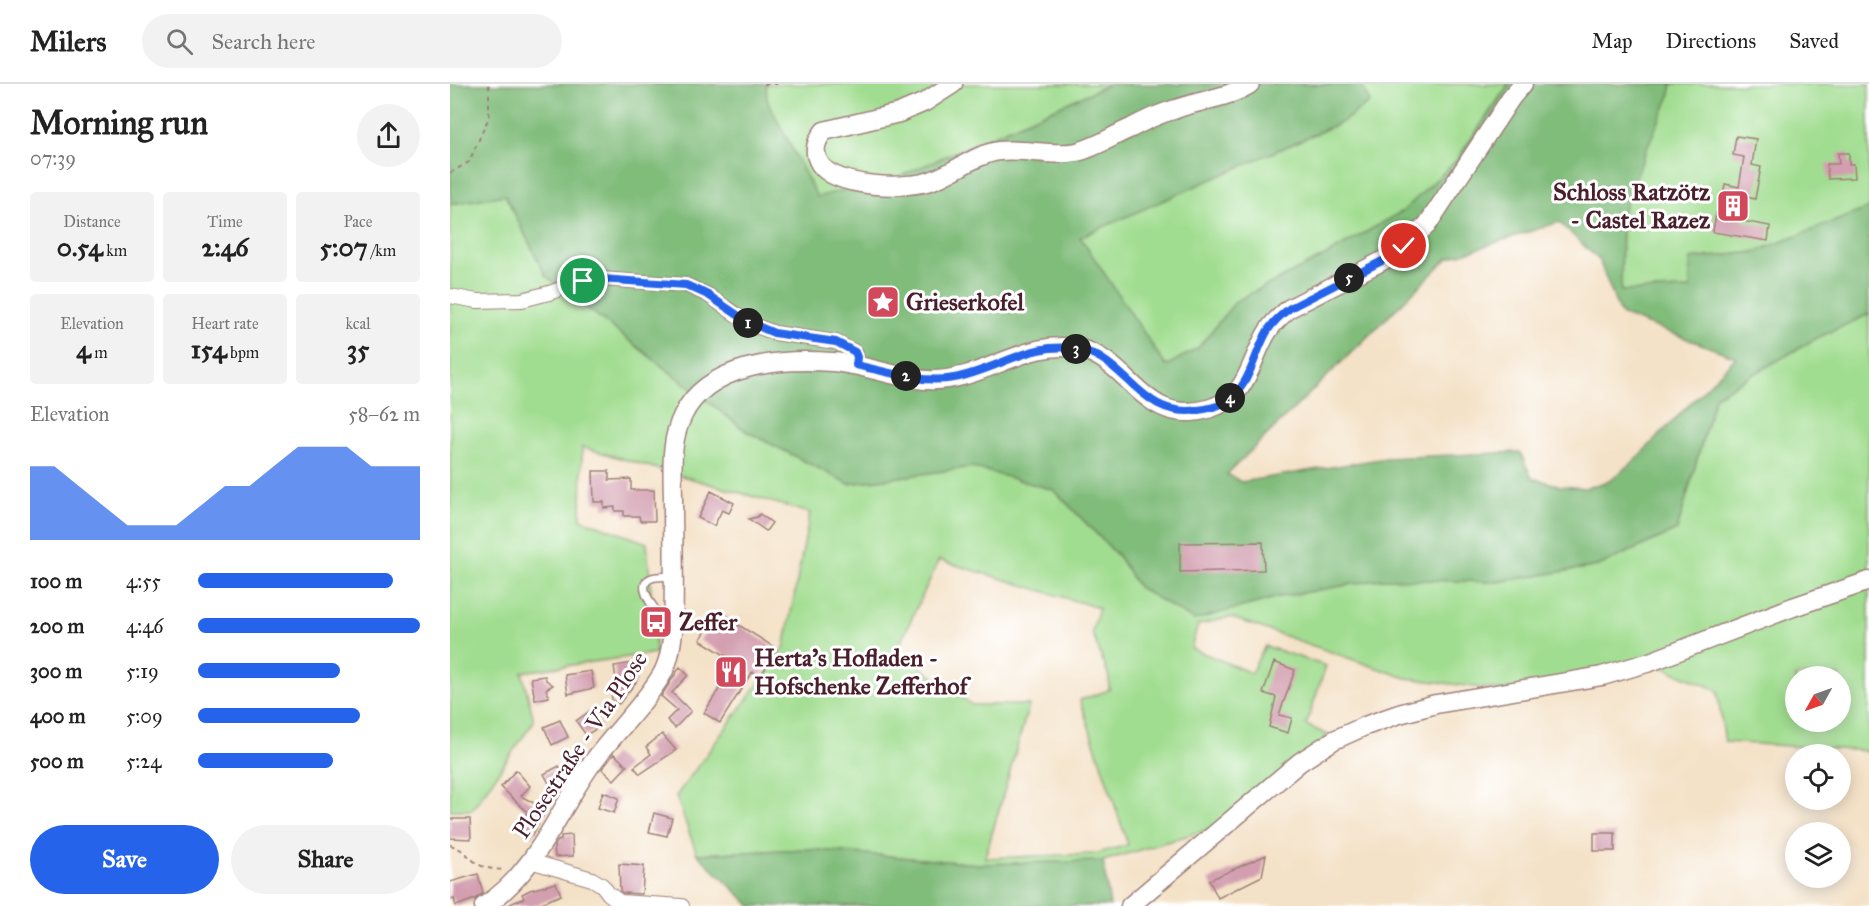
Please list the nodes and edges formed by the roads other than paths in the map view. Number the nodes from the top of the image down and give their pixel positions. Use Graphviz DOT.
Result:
graph roads {
  1 [pos="953,84"];
  2 [pos="1250,84"];
  3 [pos="1522,84"];
  4 [pos="450,296"];
  5 [pos="856,365"];
  6 [pos="674,577"];
  7 [pos="1869,581"];
  8 [pos="674,626"];
  9 [pos="527,865"];
  10 [pos="613,900"];
  11 [pos="484,906"];
  12 [pos="682,906"];
  13 [pos="1130,906"];
  1 -- 2 [label="street"];
  3 -- 5 [label="street, Plosestraße - Via Plose"];
  4 -- 5 [label="street"];
  5 -- 6 [label="street, Plosestraße - Via Plose"];
  6 -- 8 [label="street, Plosestraße - Via Plose"];
  6 -- 8 [label="lane"];
  7 -- 13 [label="street"];
  8 -- 9 [label="street, Plosestraße - Via Plose"];
  9 -- 10 [label="street"];
  9 -- 11 [label="street, Plosestraße - Via Plose"];
  10 -- 12 [label="street"];
}
